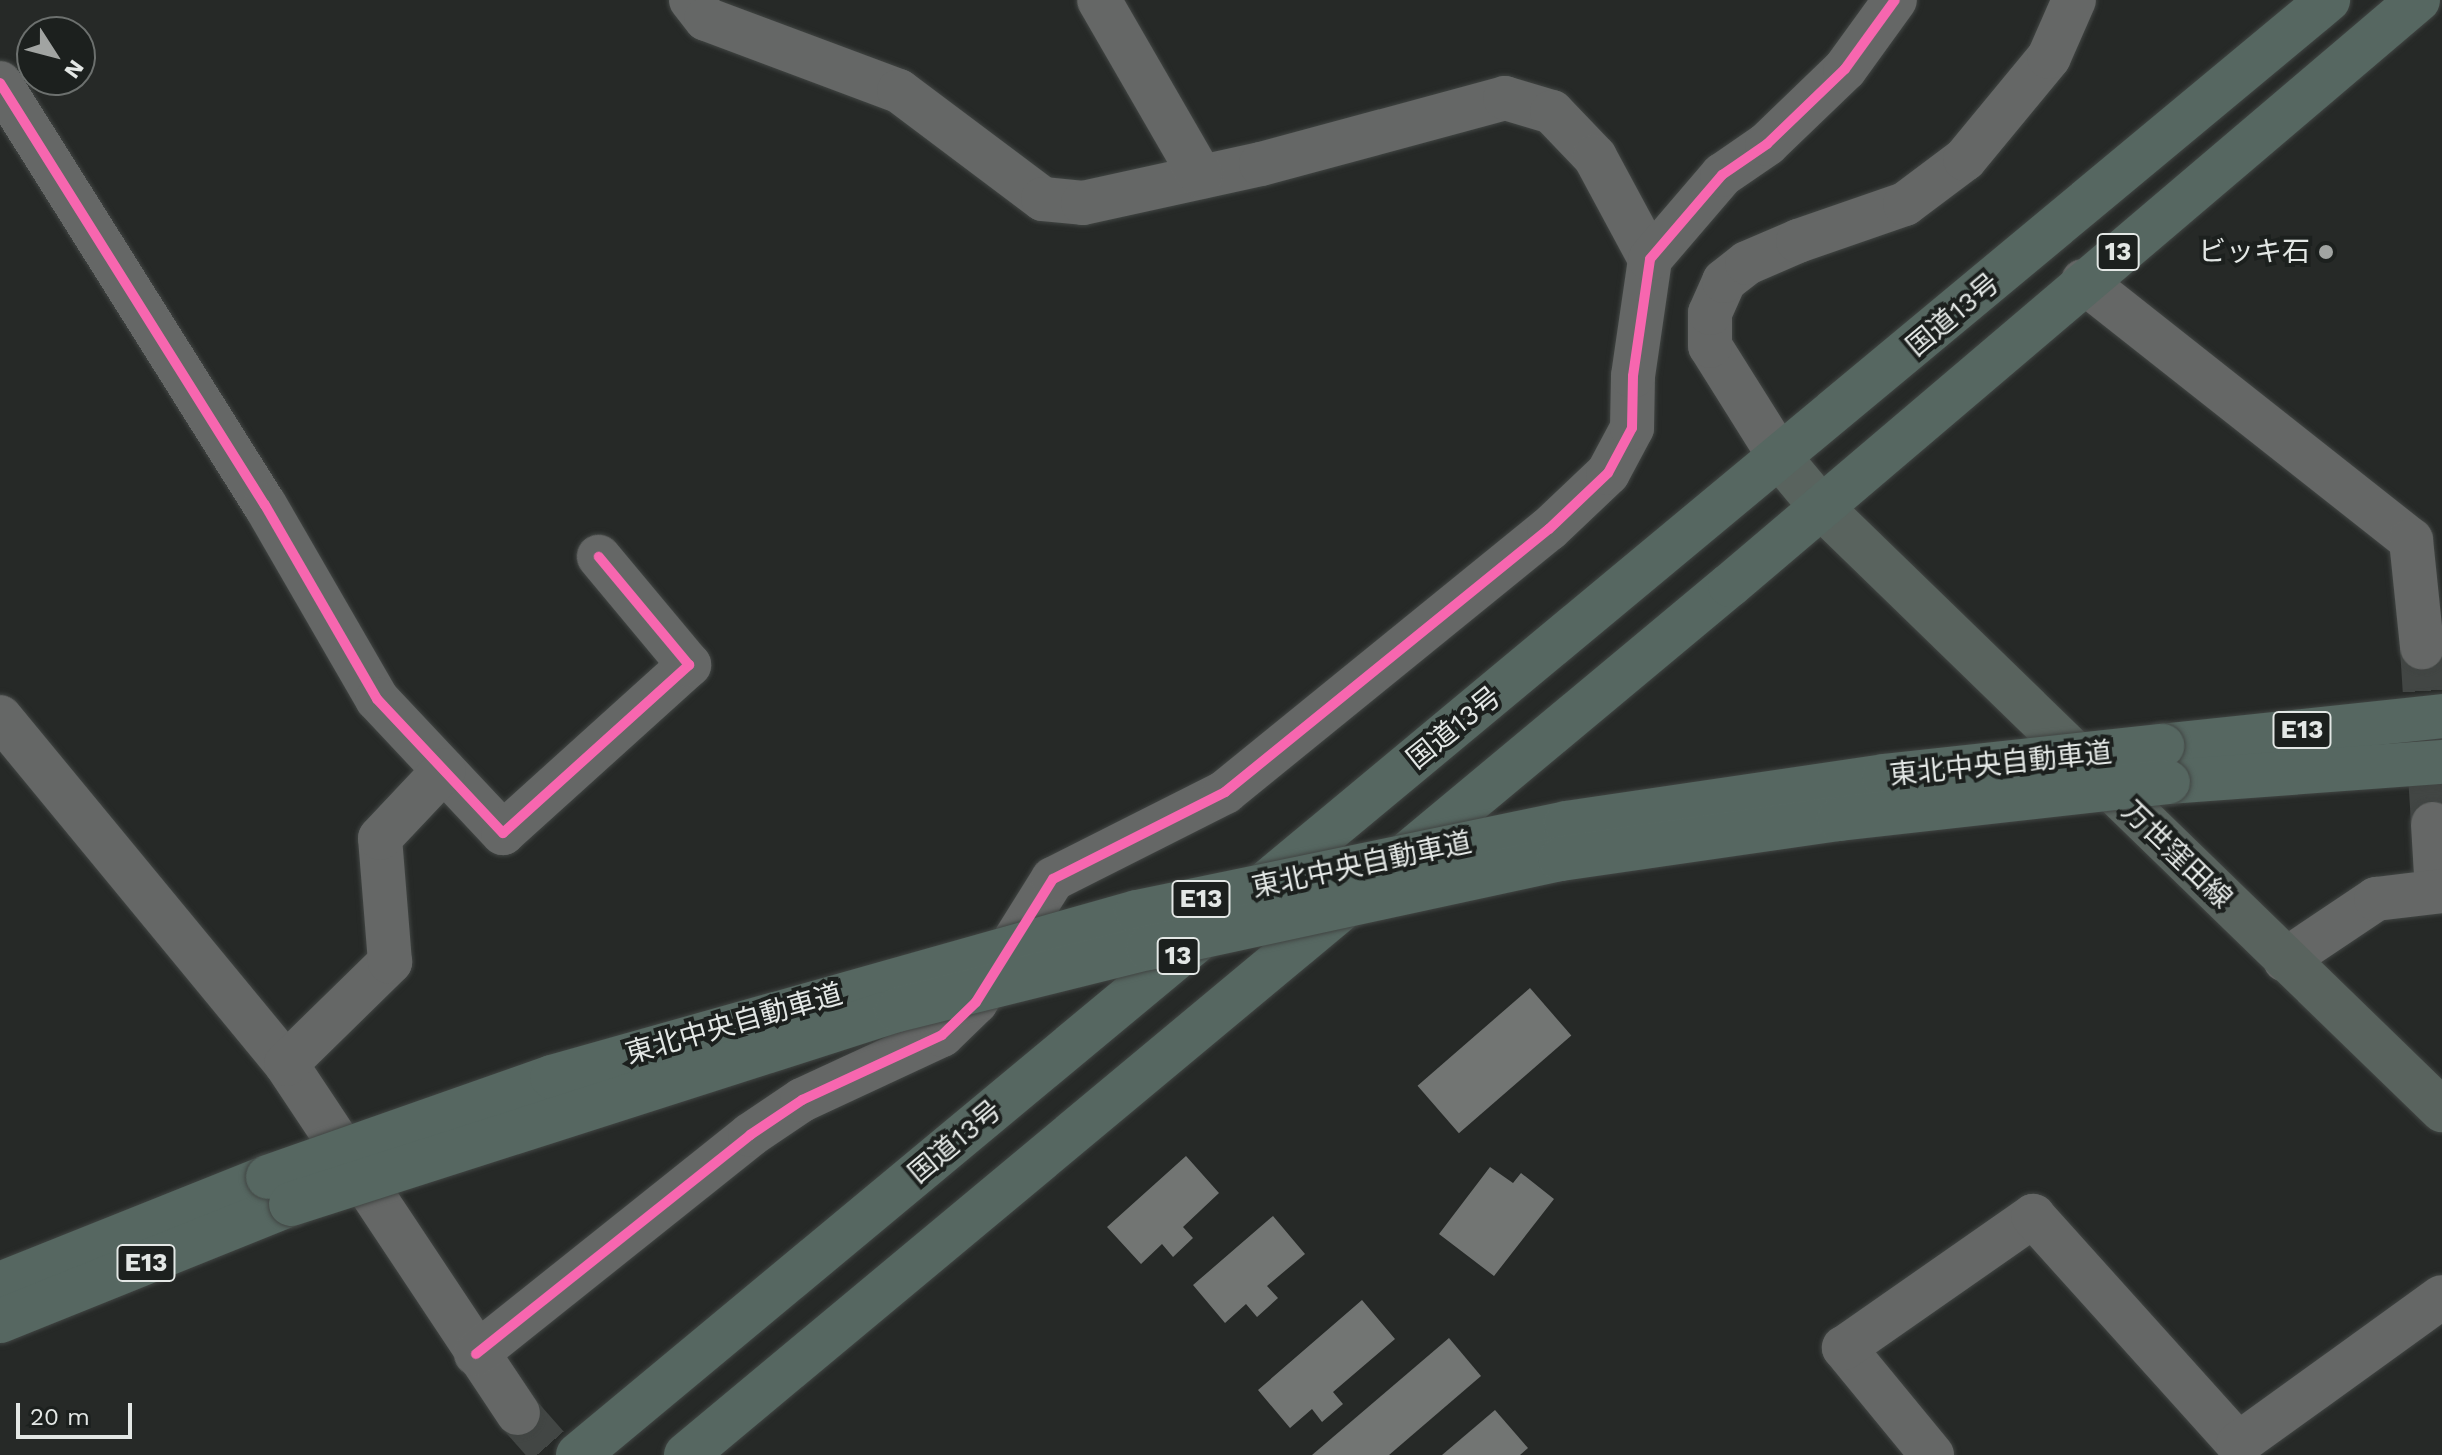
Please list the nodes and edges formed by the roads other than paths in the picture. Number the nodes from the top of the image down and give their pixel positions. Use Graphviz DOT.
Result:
graph roads {
  1 [pos="691,0"];
  2 [pos="1099,0"];
  3 [pos="1895,0"];
  4 [pos="2074,0"];
  5 [pos="2328,0"];
  6 [pos="2418,0"];
  7 [pos="0,83"];
  8 [pos="1201,177"];
  9 [pos="1650,259"];
  10 [pos="2083,281"];
  11 [pos="1781,459"];
  12 [pos="1821,507"];
  13 [pos="599,557"];
  14 [pos="2422,647"];
  15 [pos="2442,716"];
  16 [pos="0,717"];
  17 [pos="2442,762"];
  18 [pos="2165,764"];
  19 [pos="444,770"];
  20 [pos="2433,824"];
  21 [pos="2440,891"];
  22 [pos="2285,960"];
  23 [pos="286,1064"];
  24 [pos="2442,1110"];
  25 [pos="280,1191"];
  26 [pos="0,1284"];
  27 [pos="2442,1297"];
  28 [pos="0,1321"];
  29 [pos="476,1354"];
  30 [pos="518,1413"];
  31 [pos="578,1455"];
  32 [pos="686,1455"];
  33 [pos="1932,1455"];
  1 -- 8 [label="street"];
  2 -- 8 [label="street"];
  3 -- 9 [label="street"];
  4 -- 11 [label="street"];
  5 -- 11 [label="highway, 国道13号 / 13"];
  6 -- 10 [label="highway, 国道13号 / 13"];
  7 -- 19 [label="street"];
  8 -- 9 [label="street"];
  9 -- 29 [label="street"];
  10 -- 12 [label="highway, 国道13号 / 13"];
  10 -- 14 [label="street"];
  11 -- 12 [label="main road, 万世窪田線"];
  11 -- 31 [label="highway, 国道13号 / 13"];
  12 -- 22 [label="main road, 万世窪田線"];
  12 -- 32 [label="highway, 国道13号 / 13"];
  13 -- 19 [label="street"];
  15 -- 18 [label="highway, 東北中央自動車道 / E13"];
  16 -- 23 [label="street"];
  17 -- 18 [label="highway, 東北中央自動車道 / E13"];
  18 -- 25 [label="highway, 東北中央自動車道 / E13, bridge"];
  19 -- 23 [label="street"];
  20 -- 21 [label="street"];
  21 -- 22 [label="street"];
  22 -- 24 [label="main road, 万世窪田線"];
  23 -- 29 [label="street"];
  25 -- 26 [label="highway, 東北中央自動車道 / E13"];
  25 -- 28 [label="highway, 東北中央自動車道 / E13"];
  27 -- 33 [label="street"];
  29 -- 30 [label="street"];
}
